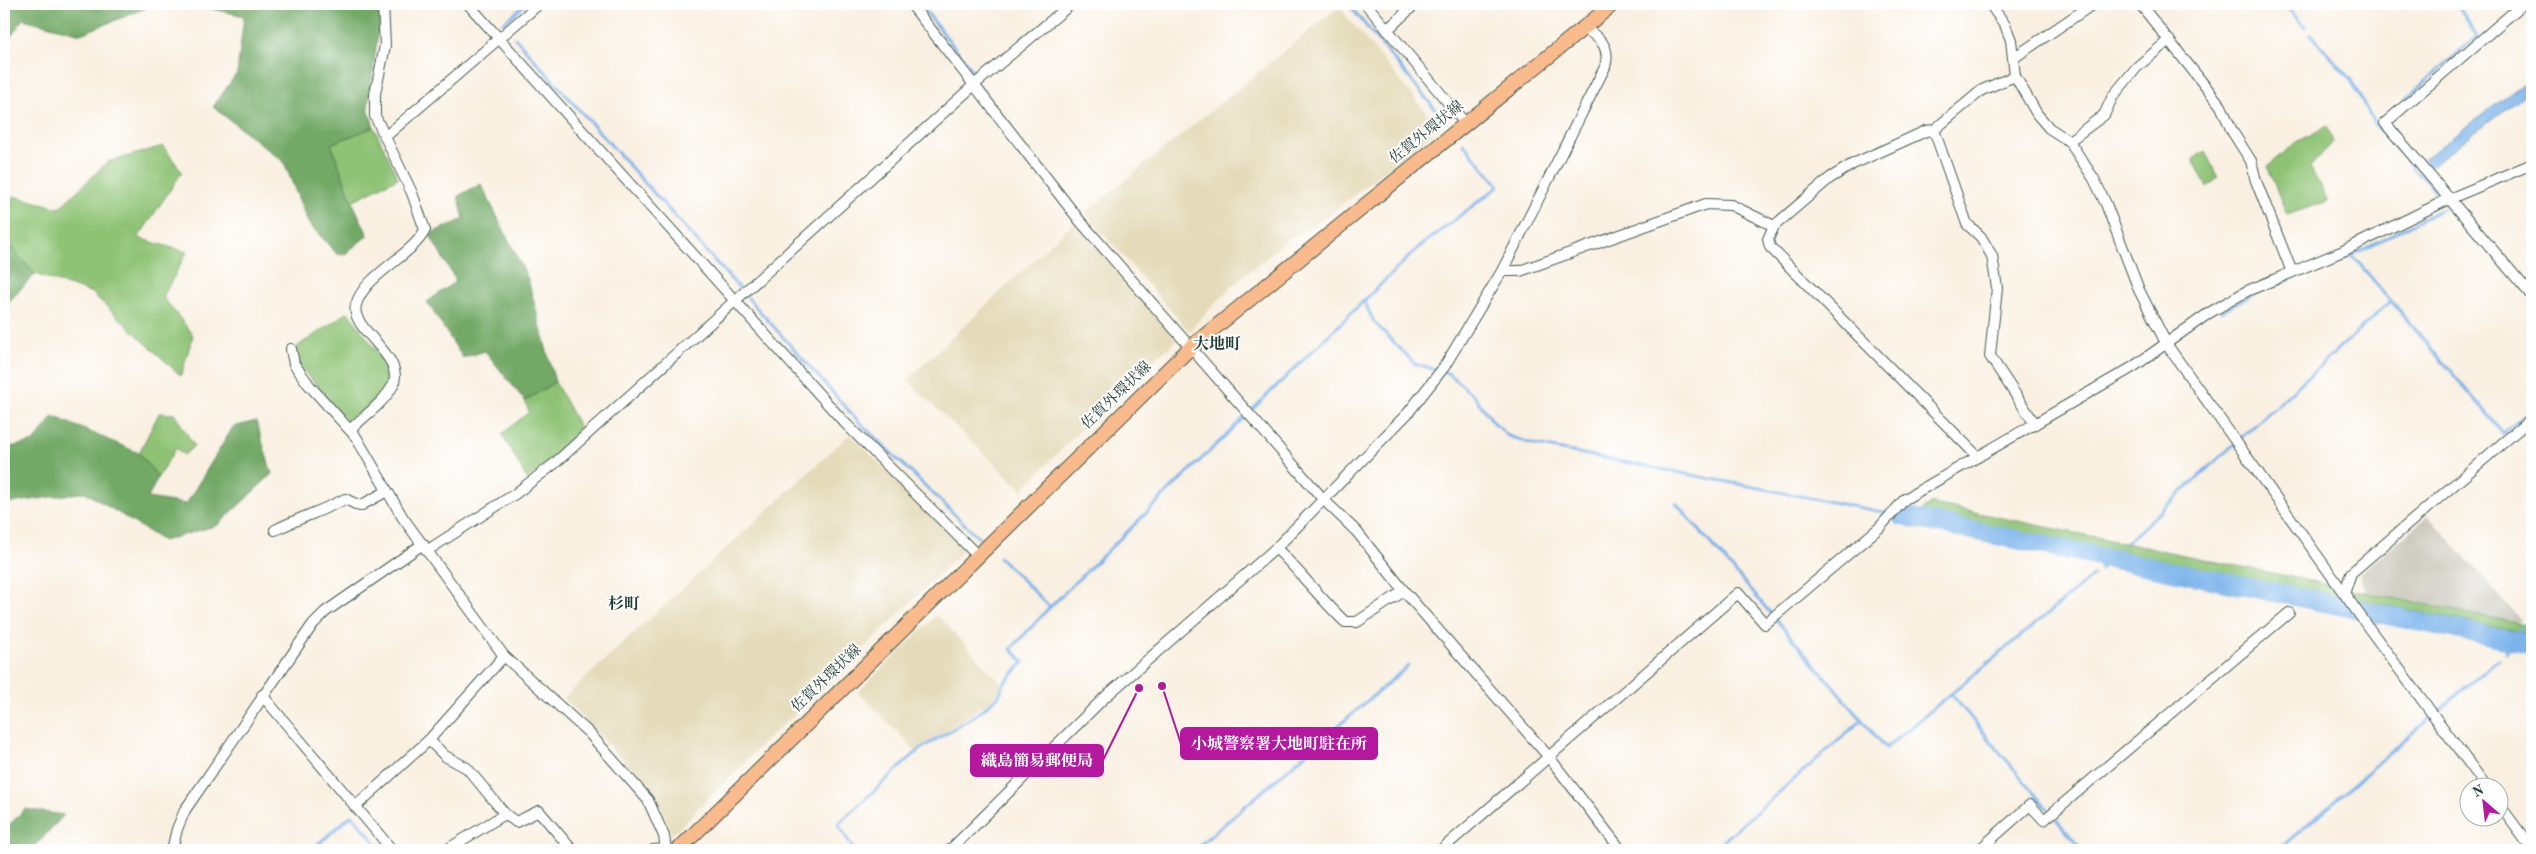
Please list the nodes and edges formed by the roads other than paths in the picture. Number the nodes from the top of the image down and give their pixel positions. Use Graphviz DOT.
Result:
graph roads {
  1 [pos="382,4"];
  2 [pos="468,4"];
  3 [pos="539,4"];
  4 [pos="911,4"];
  5 [pos="1072,4"];
  6 [pos="1366,4"];
  7 [pos="1415,4"];
  8 [pos="1613,4"];
  9 [pos="1990,4"];
  10 [pos="2093,4"];
  11 [pos="2140,4"];
  12 [pos="2523,4"];
  13 [pos="1583,28"];
  14 [pos="1387,30"];
  15 [pos="499,39"];
  16 [pos="2169,40"];
  17 [pos="2015,57"];
  18 [pos="2016,76"];
  19 [pos="974,85"];
  20 [pos="1464,123"];
  21 [pos="1934,130"];
  22 [pos="386,136"];
  23 [pos="2069,141"];
  24 [pos="2532,164"];
  25 [pos="2449,199"];
  26 [pos="1774,226"];
  27 [pos="1502,271"];
  28 [pos="2292,272"];
  29 [pos="2532,296"];
  30 [pos="736,301"];
  31 [pos="2166,344"];
  32 [pos="1191,347"];
  33 [pos="291,349"];
  34 [pos="2532,418"];
  35 [pos="2035,424"];
  36 [pos="350,429"];
  37 [pos="1978,457"];
  38 [pos="387,491"];
  39 [pos="1324,500"];
  40 [pos="275,530"];
  41 [pos="425,547"];
  42 [pos="1276,548"];
  43 [pos="978,556"];
  44 [pos="1404,591"];
  45 [pos="2345,591"];
  46 [pos="2289,613"];
  47 [pos="504,656"];
  48 [pos="262,695"];
  49 [pos="428,740"];
  50 [pos="1548,756"];
  51 [pos="2479,776"];
  52 [pos="355,807"];
  53 [pos="505,814"];
  54 [pos="2508,817"];
  55 [pos="2532,849"];
  56 [pos="172,850"];
  57 [pos="392,850"];
  58 [pos="446,850"];
  59 [pos="572,850"];
  60 [pos="653,850"];
  61 [pos="670,850"];
  62 [pos="950,850"];
  63 [pos="1441,850"];
  64 [pos="1621,850"];
  65 [pos="1979,850"];
  1 -- 22 [label="street"];
  2 -- 15 [label="street"];
  3 -- 15 [label="street"];
  4 -- 19 [label="street"];
  5 -- 19 [label="street"];
  6 -- 14 [label="street"];
  7 -- 14 [label="street"];
  8 -- 13 [label="main road, 佐賀外環状線"];
  9 -- 17 [label="street"];
  10 -- 17 [label="street"];
  11 -- 16 [label="street"];
  12 -- 25 [label="street"];
  13 -- 20 [label="main road, 佐賀外環状線"];
  13 -- 27 [label="street"];
  14 -- 20 [label="street"];
  15 -- 22 [label="street"];
  15 -- 30 [label="street"];
  16 -- 23 [label="street"];
  16 -- 28 [label="street"];
  17 -- 18 [label="street"];
  18 -- 21 [label="street"];
  18 -- 23 [label="street"];
  19 -- 30 [label="street"];
  19 -- 32 [label="street"];
  20 -- 32 [label="main road, 佐賀外環状線"];
  21 -- 26 [label="street"];
  21 -- 35 [label="street"];
  22 -- 36 [label="street"];
  23 -- 31 [label="street"];
  24 -- 25 [label="street"];
  25 -- 28 [label="street"];
  25 -- 29 [label="street"];
  26 -- 27 [label="street"];
  26 -- 37 [label="street"];
  27 -- 39 [label="street"];
  28 -- 31 [label="street"];
  30 -- 41 [label="street"];
  30 -- 43 [label="street"];
  31 -- 35 [label="street"];
  31 -- 45 [label="street"];
  32 -- 39 [label="street"];
  32 -- 43 [label="main road, 佐賀外環状線"];
  33 -- 36 [label="street"];
  34 -- 45 [label="street"];
  35 -- 37 [label="street"];
  36 -- 38 [label="street"];
  37 -- 50 [label="street"];
  38 -- 40 [label="street"];
  38 -- 41 [label="street"];
  39 -- 42 [label="street"];
  39 -- 44 [label="street"];
  41 -- 47 [label="street"];
  41 -- 48 [label="street"];
  42 -- 44 [label="street"];
  42 -- 62 [label="street"];
  43 -- 61 [label="main road, 佐賀外環状線"];
  44 -- 50 [label="street"];
  45 -- 51 [label="street"];
  46 -- 65 [label="street"];
  47 -- 49 [label="street"];
  47 -- 61 [label="street"];
  48 -- 52 [label="street"];
  48 -- 56 [label="street"];
  49 -- 52 [label="street"];
  49 -- 53 [label="street"];
  50 -- 63 [label="street"];
  50 -- 64 [label="street"];
  52 -- 57 [label="street"];
  53 -- 58 [label="street"];
  53 -- 59 [label="street"];
  54 -- 55 [label="street"];
  60 -- 61 [label="street"];
}
